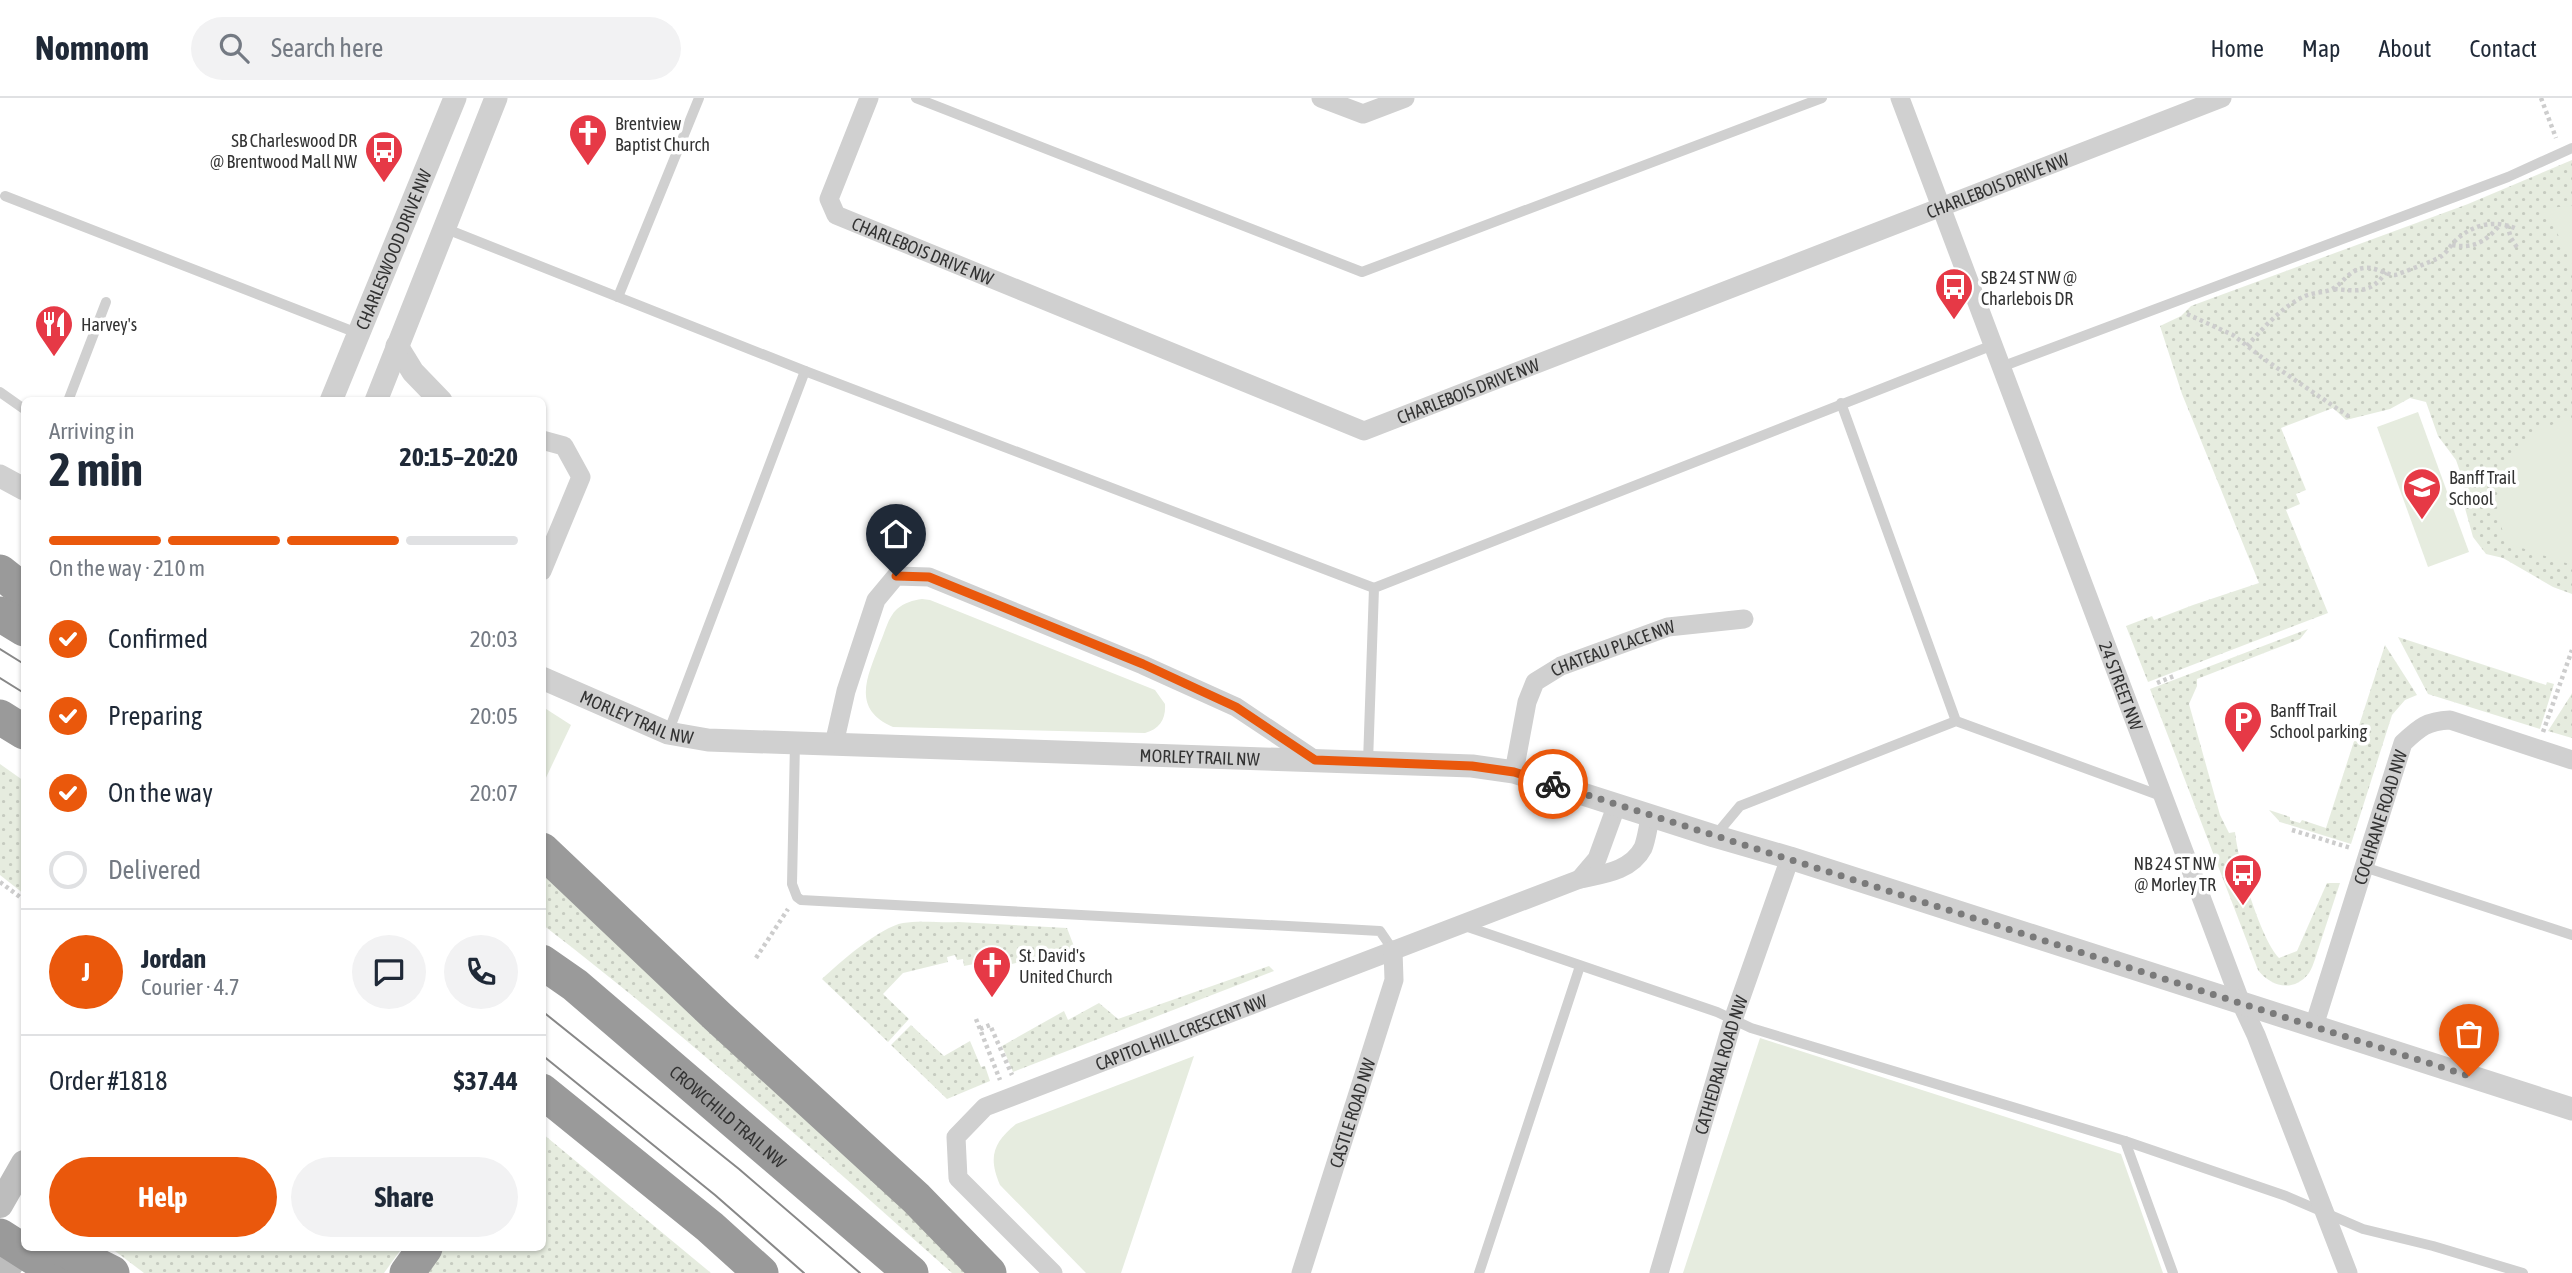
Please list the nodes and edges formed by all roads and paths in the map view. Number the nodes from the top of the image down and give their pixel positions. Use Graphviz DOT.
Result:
graph roads {
  1 [pos="455,98"];
  2 [pos="496,98"];
  3 [pos="699,98"];
  4 [pos="869,98"];
  5 [pos="916,98"];
  6 [pos="1321,98"];
  7 [pos="1405,98"];
  8 [pos="1822,98"];
  9 [pos="1900,98"];
  10 [pos="2222,98"];
  11 [pos="2541,98"];
  12 [pos="2567,150"];
  13 [pos="5,196"];
  14 [pos="1940,206"];
  15 [pos="2506,225"];
  16 [pos="2500,226"];
  17 [pos="443,228"];
  18 [pos="2517,229"];
  19 [pos="2451,245"];
  20 [pos="2518,249"];
  21 [pos="2386,272"];
  22 [pos="2333,289"];
  23 [pos="618,297"];
  24 [pos="106,302"];
  25 [pos="2175,302"];
  26 [pos="357,333"];
  27 [pos="1993,345"];
  28 [pos="397,346"];
  29 [pos="2248,346"];
  30 [pos="2001,367"];
  31 [pos="805,371"];
  32 [pos="0,393"];
  33 [pos="70,397"];
  34 [pos="333,397"];
  35 [pos="378,397"];
  36 [pos="437,397"];
  37 [pos="1841,403"];
  38 [pos="21,407"];
  39 [pos="2351,418"];
  40 [pos="546,441"];
  41 [pos="0,476"];
  42 [pos="21,487"];
  43 [pos="546,561"];
  44 [pos="0,572"];
  45 [pos="1374,588"];
  46 [pos="21,589"];
  47 [pos="0,614"];
  48 [pos="1744,619"];
  49 [pos="21,627"];
  50 [pos="2572,650"];
  51 [pos="2174,676"];
  52 [pos="546,680"];
  53 [pos="2157,682"];
  54 [pos="1956,722"];
  55 [pos="668,733"];
  56 [pos="796,743"];
  57 [pos="834,744"];
  58 [pos="2537,749"];
  59 [pos="1315,760"];
  60 [pos="2572,760"];
  61 [pos="1368,762"];
  62 [pos="1514,772"];
  63 [pos="2164,797"];
  64 [pos="1617,804"];
  65 [pos="1651,815"];
  66 [pos="2292,830"];
  67 [pos="1714,836"];
  68 [pos="2352,849"];
  69 [pos="546,854"];
  70 [pos="1790,858"];
  71 [pos="2364,867"];
  72 [pos="1580,879"];
  73 [pos="0,882"];
  74 [pos="3,888"];
  75 [pos="797,897"];
  76 [pos="21,898"];
  77 [pos="1461,925"];
  78 [pos="2572,935"];
  79 [pos="1393,950"];
  80 [pos="756,958"];
  81 [pos="546,965"];
  82 [pos="1580,966"];
  83 [pos="2241,1003"];
  84 [pos="976,1019"];
  85 [pos="1733,1020"];
  86 [pos="2314,1026"];
  87 [pos="980,1029"];
  88 [pos="1012,1075"];
  89 [pos="1000,1080"];
  90 [pos="546,1094"];
  91 [pos="2572,1109"];
  92 [pos="2125,1141"];
  93 [pos="21,1168"];
  94 [pos="0,1205"];
  95 [pos="2323,1210"];
  96 [pos="0,1211"];
  97 [pos="15,1245"];
  98 [pos="24,1251"];
  99 [pos="68,1251"];
  100 [pos="101,1251"];
  101 [pos="423,1251"];
  102 [pos="58,1273"];
  103 [pos="112,1273"];
  104 [pos="119,1273"];
  105 [pos="407,1273"];
  106 [pos="761,1273"];
  107 [pos="911,1273"];
  108 [pos="989,1273"];
  109 [pos="1053,1273"];
  110 [pos="1301,1273"];
  111 [pos="1479,1273"];
  112 [pos="1659,1273"];
  113 [pos="2173,1273"];
  114 [pos="2348,1273"];
  115 [pos="2523,1273"];
  1 -- 26 [label="street, CHARLESWOOD DRIVE NW"];
  2 -- 17 [label="street"];
  3 -- 23 [label="lane"];
  4 -- 14 [label="street, CHARLEBOIS DRIVE NW"];
  5 -- 8 [label="lane"];
  6 -- 7 [label="street"];
  9 -- 14 [label="street, 24 STREET NW"];
  10 -- 14 [label="street, CHARLEBOIS DRIVE NW"];
  11 -- 12 [label="path"];
  12 -- 25 [label="lane"];
  13 -- 26 [label="lane"];
  14 -- 27 [label="street, 24 STREET NW"];
  15 -- 16 [label="path"];
  15 -- 18 [label="path"];
  15 -- 20 [label="path"];
  16 -- 19 [label="path"];
  16 -- 19 [label="path"];
  17 -- 23 [label="lane"];
  17 -- 28 [label="street"];
  19 -- 21 [label="path"];
  21 -- 22 [label="path"];
  21 -- 22 [label="path"];
  22 -- 29 [label="path"];
  23 -- 31 [label="lane"];
  24 -- 33 [label="lane"];
  25 -- 29 [label="path"];
  25 -- 30 [label="lane"];
  26 -- 34 [label="street, CHARLESWOOD DRIVE NW"];
  27 -- 30 [label="street, 24 STREET NW"];
  27 -- 37 [label="lane"];
  28 -- 35 [label="street"];
  28 -- 36 [label="street"];
  29 -- 39 [label="path"];
  30 -- 63 [label="street, 24 STREET NW"];
  31 -- 45 [label="lane"];
  31 -- 55 [label="lane"];
  32 -- 38 [label="lane"];
  37 -- 45 [label="lane"];
  37 -- 54 [label="lane"];
  40 -- 43 [label="street"];
  41 -- 42 [label="street"];
  44 -- 46 [label="highway"];
  45 -- 61 [label="lane"];
  47 -- 49 [label="highway"];
  48 -- 62 [label="street, CHATEAU PLACE NW"];
  50 -- 58 [label="path"];
  51 -- 53 [label="path"];
  52 -- 55 [label="street, MORLEY TRAIL NW"];
  54 -- 63 [label="lane"];
  54 -- 67 [label="lane"];
  55 -- 56 [label="street, MORLEY TRAIL NW"];
  56 -- 57 [label="street, MORLEY TRAIL NW"];
  56 -- 75 [label="lane"];
  57 -- 59 [label="street, MORLEY TRAIL NW"];
  57 -- 59 [label="street"];
  58 -- 60 [label="street, COCHRANE ROAD NW"];
  58 -- 71 [label="street, COCHRANE ROAD NW"];
  59 -- 61 [label="street, MORLEY TRAIL NW"];
  61 -- 62 [label="street, MORLEY TRAIL NW"];
  62 -- 64 [label="street, MORLEY TRAIL NW"];
  63 -- 83 [label="street, 24 STREET NW"];
  64 -- 65 [label="street, MORLEY TRAIL NW"];
  64 -- 72 [label="street"];
  65 -- 67 [label="street, MORLEY TRAIL NW"];
  65 -- 72 [label="street, CAPITOL HILL CRESCENT NW"];
  66 -- 68 [label="path"];
  67 -- 70 [label="street, MORLEY TRAIL NW"];
  69 -- 108 [label="highway"];
  70 -- 83 [label="street, MORLEY TRAIL NW"];
  70 -- 85 [label="street, CATHEDRAL ROAD NW"];
  71 -- 78 [label="lane"];
  71 -- 86 [label="street, COCHRANE ROAD NW"];
  72 -- 77 [label="street, CAPITOL HILL CRESCENT NW"];
  73 -- 74 [label="path"];
  74 -- 76 [label="path"];
  75 -- 79 [label="lane"];
  75 -- 80 [label="path"];
  77 -- 79 [label="street, CAPITOL HILL CRESCENT NW"];
  77 -- 82 [label="lane"];
  79 -- 109 [label="street, CAPITOL HILL CRESCENT NW"];
  79 -- 110 [label="street, CASTLE ROAD NW"];
  81 -- 107 [label="highway, CROWCHILD TRAIL NW"];
  82 -- 85 [label="lane"];
  82 -- 111 [label="lane"];
  83 -- 86 [label="street, MORLEY TRAIL NW"];
  83 -- 95 [label="street, 24 STREET NW"];
  84 -- 87 [label="path"];
  85 -- 92 [label="lane"];
  85 -- 112 [label="street, CATHEDRAL ROAD NW"];
  86 -- 91 [label="street, MORLEY TRAIL NW"];
  87 -- 88 [label="path"];
  87 -- 89 [label="path"];
  90 -- 106 [label="highway"];
  92 -- 95 [label="lane"];
  92 -- 113 [label="lane"];
  93 -- 94 [label="main road"];
  95 -- 114 [label="street, 24 STREET NW"];
  95 -- 115 [label="lane"];
  96 -- 97 [label="highway"];
  98 -- 102 [label="highway"];
  99 -- 103 [label="highway"];
  100 -- 104 [label="highway"];
  101 -- 105 [label="highway"];
}
